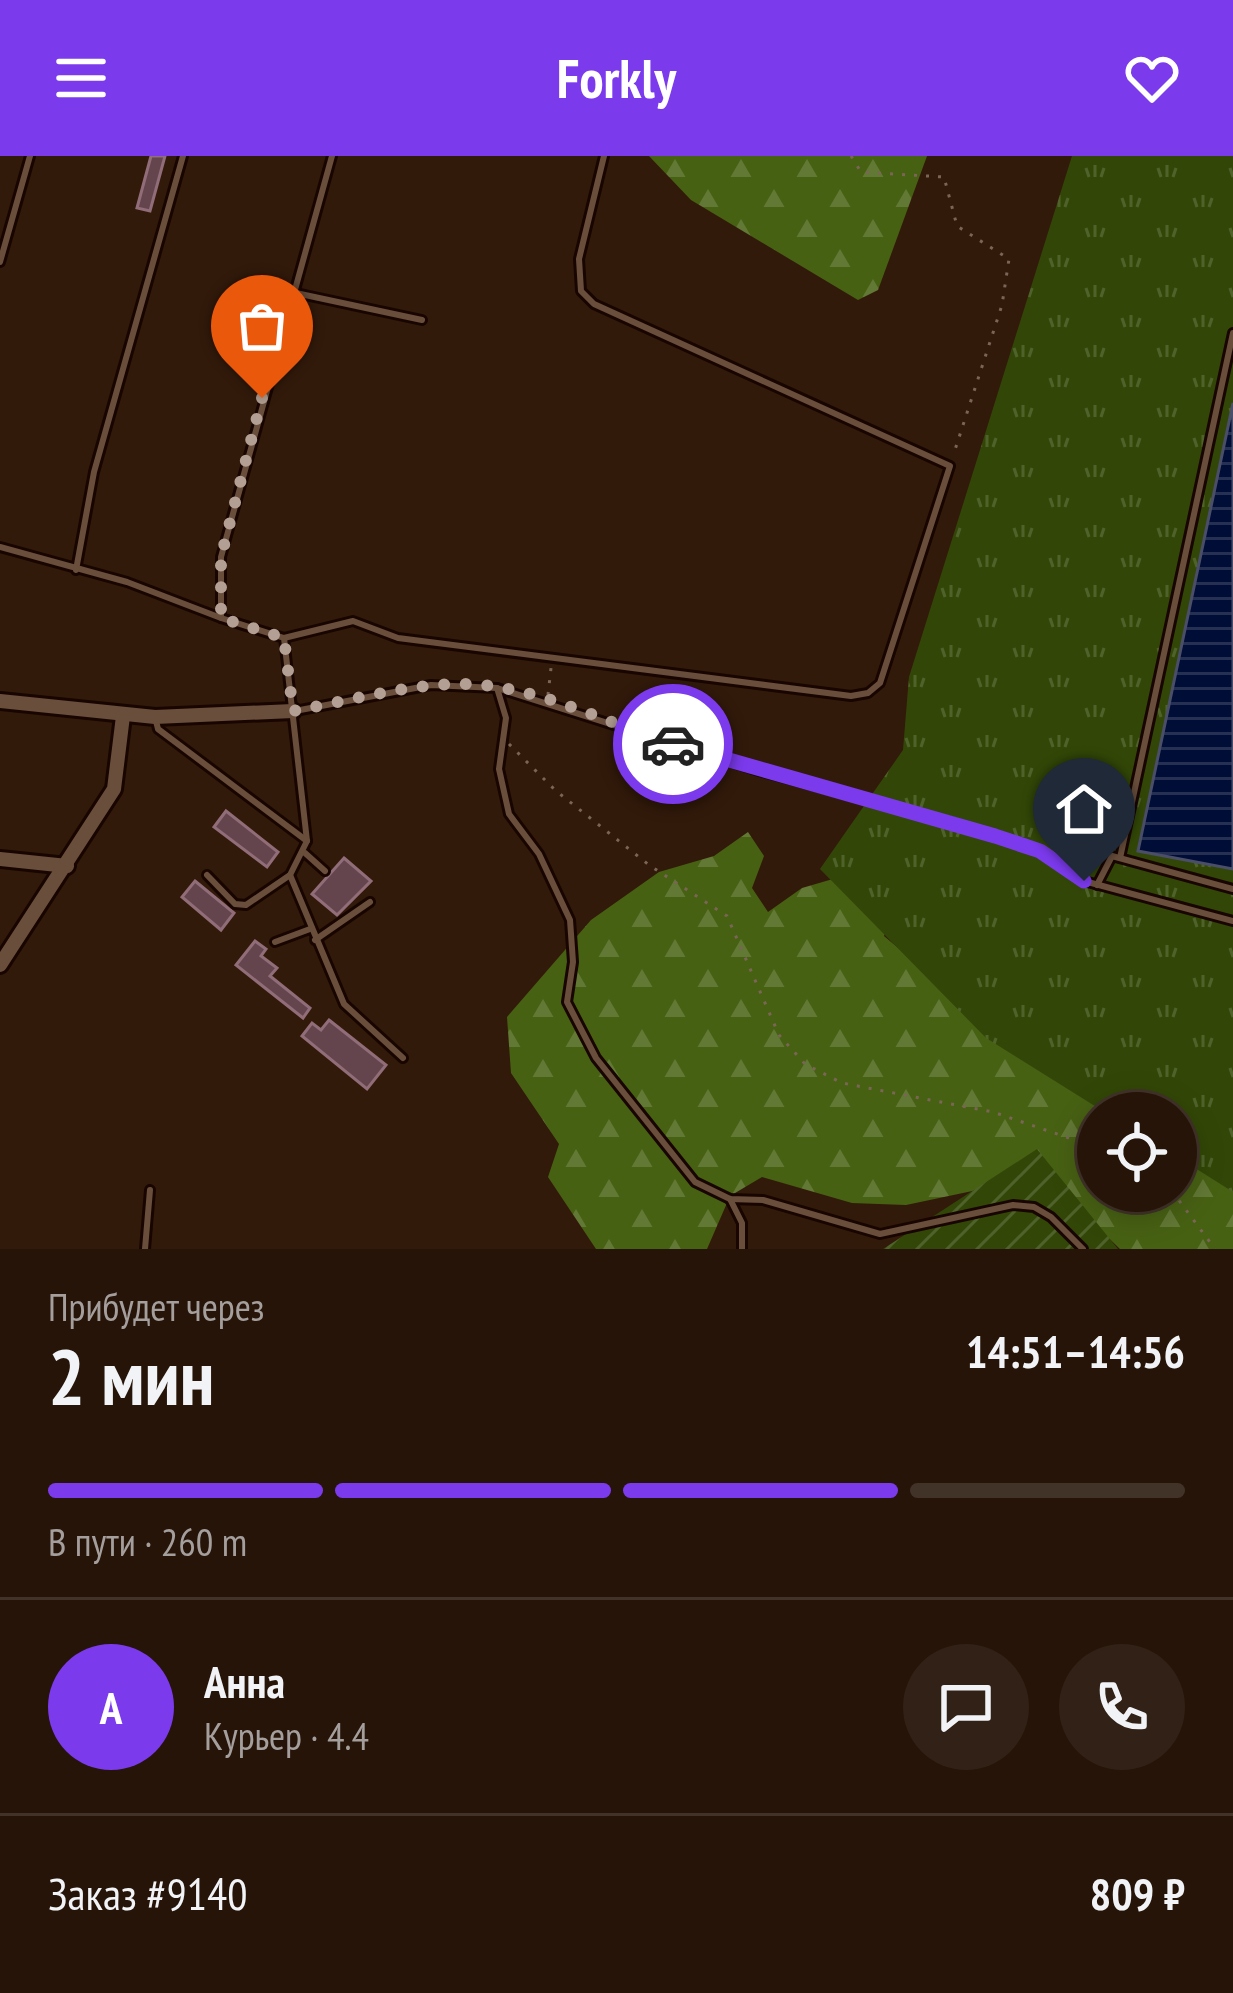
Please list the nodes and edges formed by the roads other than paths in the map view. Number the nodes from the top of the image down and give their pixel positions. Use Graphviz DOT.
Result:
graph roads {
  1 [pos="30,156"];
  2 [pos="183,156"];
  3 [pos="332,156"];
  4 [pos="604,156"];
  5 [pos="0,262"];
  6 [pos="291,292"];
  7 [pos="422,320"];
  8 [pos="1233,332"];
  9 [pos="0,547"];
  10 [pos="76,570"];
  11 [pos="221,618"];
  12 [pos="284,638"];
  13 [pos="497,688"];
  14 [pos="0,701"];
  15 [pos="293,711"];
  16 [pos="123,716"];
  17 [pos="155,717"];
  18 [pos="308,841"];
  19 [pos="305,853"];
  20 [pos="1120,858"];
  21 [pos="0,859"];
  22 [pos="67,866"];
  23 [pos="325,871"];
  24 [pos="207,875"];
  25 [pos="290,875"];
  26 [pos="1097,885"];
  27 [pos="1233,889"];
  28 [pos="370,902"];
  29 [pos="1233,921"];
  30 [pos="310,929"];
  31 [pos="315,940"];
  32 [pos="275,942"];
  33 [pos="0,965"];
  34 [pos="403,1058"];
  35 [pos="150,1190"];
  36 [pos="730,1198"];
  37 [pos="145,1249"];
  38 [pos="742,1249"];
  39 [pos="1083,1249"];
  1 -- 5 [label="lane"];
  2 -- 10 [label="lane"];
  3 -- 6 [label="lane"];
  4 -- 12 [label="lane"];
  6 -- 7 [label="lane"];
  6 -- 11 [label="lane"];
  8 -- 20 [label="lane"];
  9 -- 10 [label="lane"];
  10 -- 11 [label="lane"];
  11 -- 12 [label="lane"];
  12 -- 15 [label="lane"];
  13 -- 15 [label="lane"];
  13 -- 26 [label="lane"];
  13 -- 36 [label="lane"];
  14 -- 16 [label="street"];
  15 -- 17 [label="street"];
  15 -- 18 [label="lane"];
  16 -- 17 [label="street"];
  16 -- 22 [label="street"];
  17 -- 18 [label="lane"];
  18 -- 19 [label="lane"];
  19 -- 23 [label="lane"];
  19 -- 25 [label="lane"];
  20 -- 26 [label="lane"];
  20 -- 27 [label="lane"];
  21 -- 22 [label="street"];
  22 -- 33 [label="street"];
  24 -- 25 [label="lane"];
  25 -- 30 [label="lane"];
  26 -- 29 [label="lane"];
  28 -- 31 [label="lane"];
  30 -- 31 [label="lane"];
  30 -- 32 [label="lane"];
  31 -- 34 [label="lane"];
  35 -- 37 [label="lane"];
  36 -- 38 [label="lane"];
  36 -- 39 [label="lane"];
}
